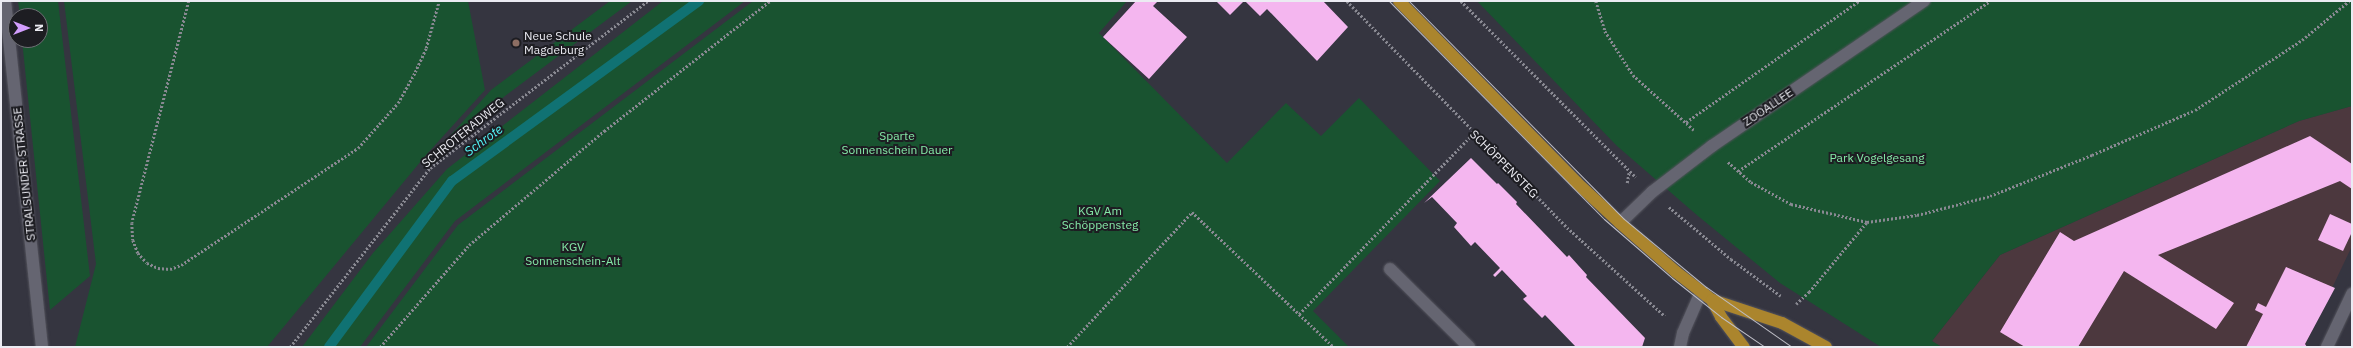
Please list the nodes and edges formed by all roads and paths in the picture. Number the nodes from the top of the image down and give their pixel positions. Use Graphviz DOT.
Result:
graph roads {
  1 [pos="6,1"];
  2 [pos="188,1"];
  3 [pos="439,1"];
  4 [pos="648,1"];
  5 [pos="770,1"];
  6 [pos="1347,1"];
  7 [pos="1400,1"];
  8 [pos="1461,1"];
  9 [pos="1596,1"];
  10 [pos="1859,1"];
  11 [pos="1924,1"];
  12 [pos="1990,1"];
  13 [pos="2349,1"];
  14 [pos="1686,122"];
  15 [pos="1474,133"];
  16 [pos="1712,146"];
  17 [pos="1738,171"];
  18 [pos="1630,172"];
  19 [pos="1680,217"];
  20 [pos="1867,222"];
  21 [pos="1620,223"];
  22 [pos="1390,269"];
  23 [pos="1701,292"];
  24 [pos="2352,294"];
  25 [pos="1784,298"];
  26 [pos="1712,300"];
  27 [pos="1789,302"];
  28 [pos="1299,314"];
  29 [pos="1668,320"];
  30 [pos="42,347"];
  31 [pos="290,347"];
  32 [pos="380,347"];
  33 [pos="1067,347"];
  34 [pos="1334,347"];
  35 [pos="1469,347"];
  36 [pos="1680,347"];
  37 [pos="1744,347"];
  38 [pos="1826,347"];
  39 [pos="2327,347"];
  1 -- 30 [label="street, STRALSUNDER STRASSE"];
  2 -- 3 [label="path"];
  4 -- 31 [label="path, SCHROTERADWEG"];
  5 -- 32 [label="path"];
  6 -- 15 [label="path, SCHÖPPENSTEG"];
  7 -- 21 [label="main road"];
  8 -- 18 [label="path"];
  9 -- 14 [label="path"];
  10 -- 14 [label="path"];
  11 -- 16 [label="street, ZOOALLEE"];
  12 -- 17 [label="path"];
  13 -- 20 [label="path"];
  14 -- 16 [label="path"];
  15 -- 28 [label="path"];
  15 -- 29 [label="path, SCHÖPPENSTEG"];
  16 -- 17 [label="path"];
  16 -- 21 [label="street, ZOOALLEE"];
  17 -- 20 [label="path"];
  19 -- 25 [label="path"];
  20 -- 27 [label="path"];
  21 -- 23 [label="main road"];
  22 -- 35 [label="street"];
  23 -- 26 [label="main road"];
  23 -- 36 [label="street"];
  24 -- 39 [label="street"];
  26 -- 37 [label="main road"];
  26 -- 38 [label="main road"];
  28 -- 33 [label="path"];
  28 -- 34 [label="path"];
}
